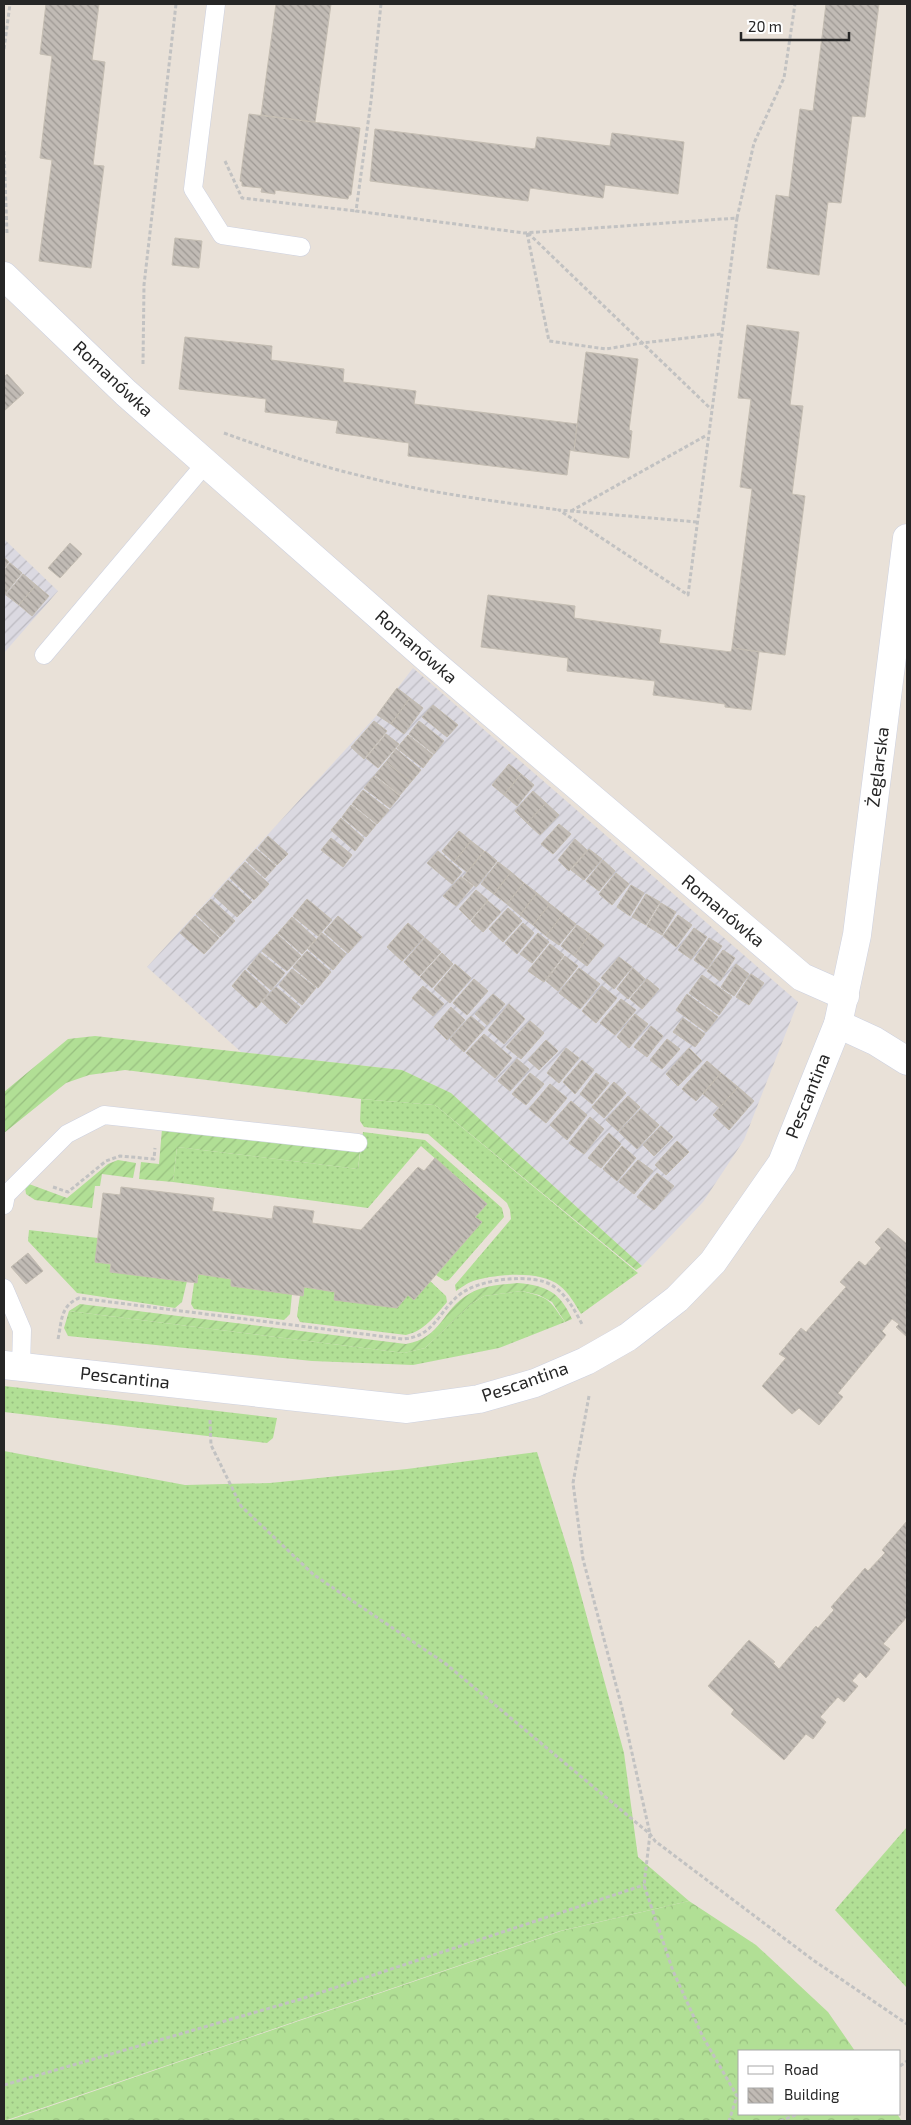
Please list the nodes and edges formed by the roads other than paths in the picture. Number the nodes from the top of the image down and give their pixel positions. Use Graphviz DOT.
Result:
graph roads {
  1 [pos="216,4"];
  2 [pos="301,247"];
  3 [pos="4,276"];
  4 [pos="206,463"];
  5 [pos="907,538"];
  6 [pos="44,655"];
  7 [pos="845,996"];
  8 [pos="838,1024"];
  9 [pos="907,1061"];
  10 [pos="358,1143"];
  11 [pos="4,1205"];
  12 [pos="4,1288"];
  13 [pos="12,1366"];
  1 -- 2 [label="lane"];
  3 -- 4 [label="street, Romanówka"];
  4 -- 6 [label="lane"];
  4 -- 7 [label="street, Romanówka"];
  5 -- 7 [label="street, Żeglarska"];
  7 -- 8 [label="street, Pescantina"];
  8 -- 9 [label="street"];
  8 -- 13 [label="street, Pescantina"];
  10 -- 11 [label="lane"];
  12 -- 13 [label="lane"];
}
